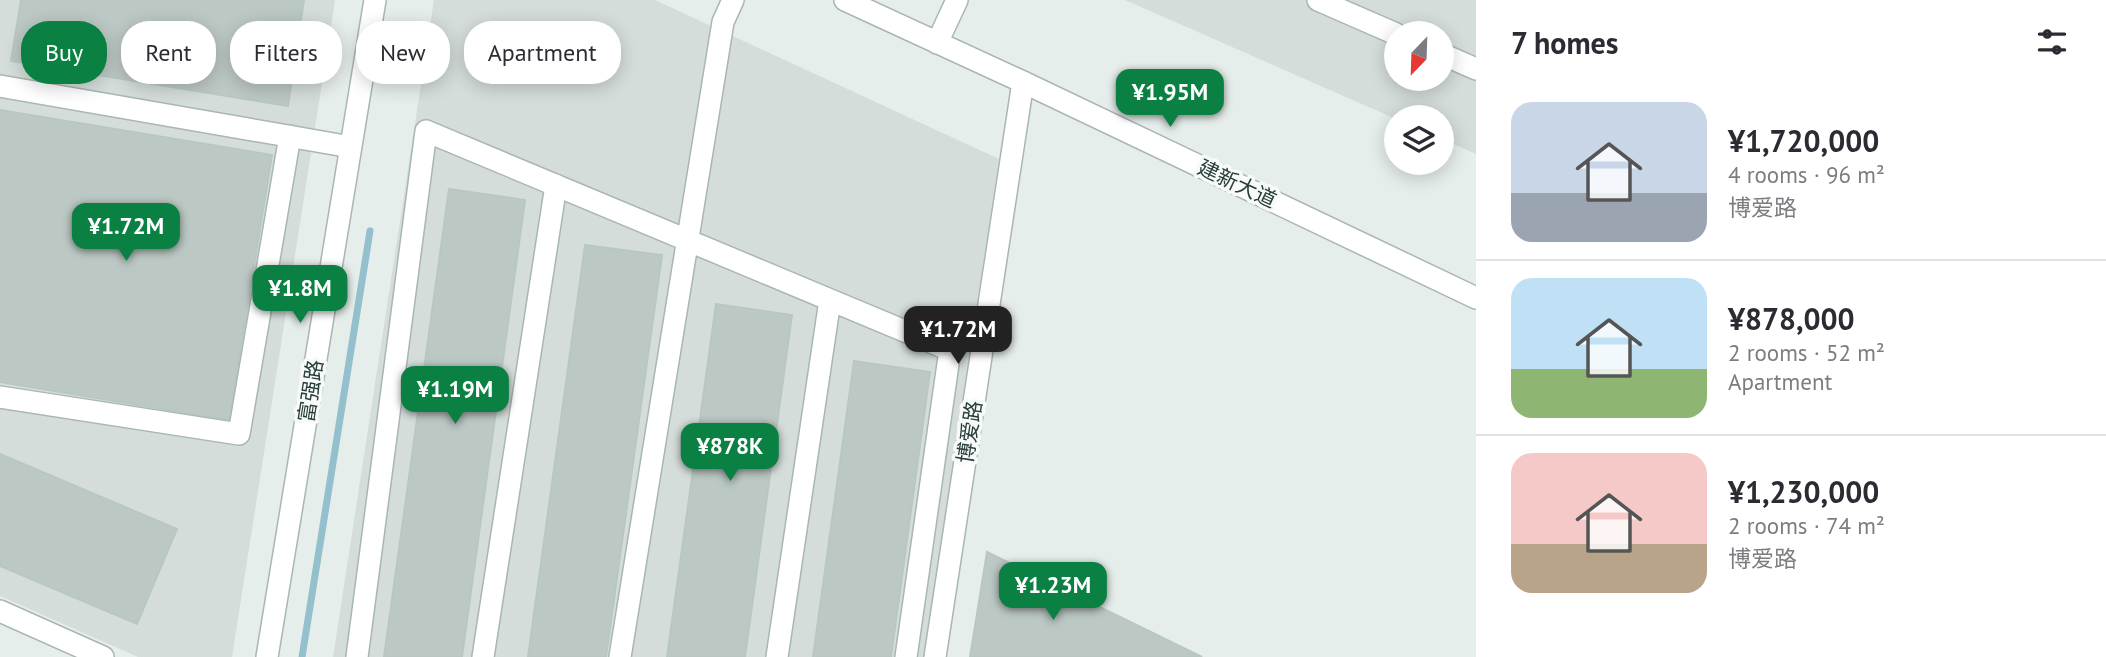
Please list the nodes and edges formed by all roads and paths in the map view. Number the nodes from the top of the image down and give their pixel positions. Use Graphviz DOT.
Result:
graph roads {
  1 [pos="375,0"];
  2 [pos="733,0"];
  3 [pos="845,0"];
  4 [pos="957,0"];
  5 [pos="1318,0"];
  6 [pos="1384,29"];
  7 [pos="937,43"];
  8 [pos="1454,59"];
  9 [pos="1476,69"];
  10 [pos="1023,82"];
  11 [pos="0,86"];
  12 [pos="290,136"];
  13 [pos="351,147"];
  14 [pos="556,185"];
  15 [pos="688,240"];
  16 [pos="1476,298"];
  17 [pos="830,300"];
  18 [pos="0,397"];
  19 [pos="0,611"];
  20 [pos="103,657"];
  21 [pos="267,657"];
  22 [pos="356,657"];
  23 [pos="483,657"];
  24 [pos="620,657"];
  25 [pos="777,657"];
  26 [pos="906,657"];
  27 [pos="935,657"];
  1 -- 13 [label="street, 富强路"];
  2 -- 15 [label="street"];
  3 -- 7 [label="street, 建新大道"];
  4 -- 7 [label="street"];
  5 -- 6 [label="street"];
  7 -- 10 [label="street, 建新大道"];
  8 -- 9 [label="street"];
  10 -- 16 [label="street, 建新大道"];
  10 -- 27 [label="street, 博爱路"];
  11 -- 12 [label="street"];
  12 -- 13 [label="street"];
  12 -- 18 [label="street"];
  13 -- 21 [label="street, 富强路"];
  14 -- 15 [label="street"];
  14 -- 22 [label="street"];
  14 -- 23 [label="street"];
  15 -- 17 [label="street"];
  15 -- 24 [label="street"];
  17 -- 25 [label="street"];
  17 -- 26 [label="street"];
  19 -- 20 [label="street"];
}
